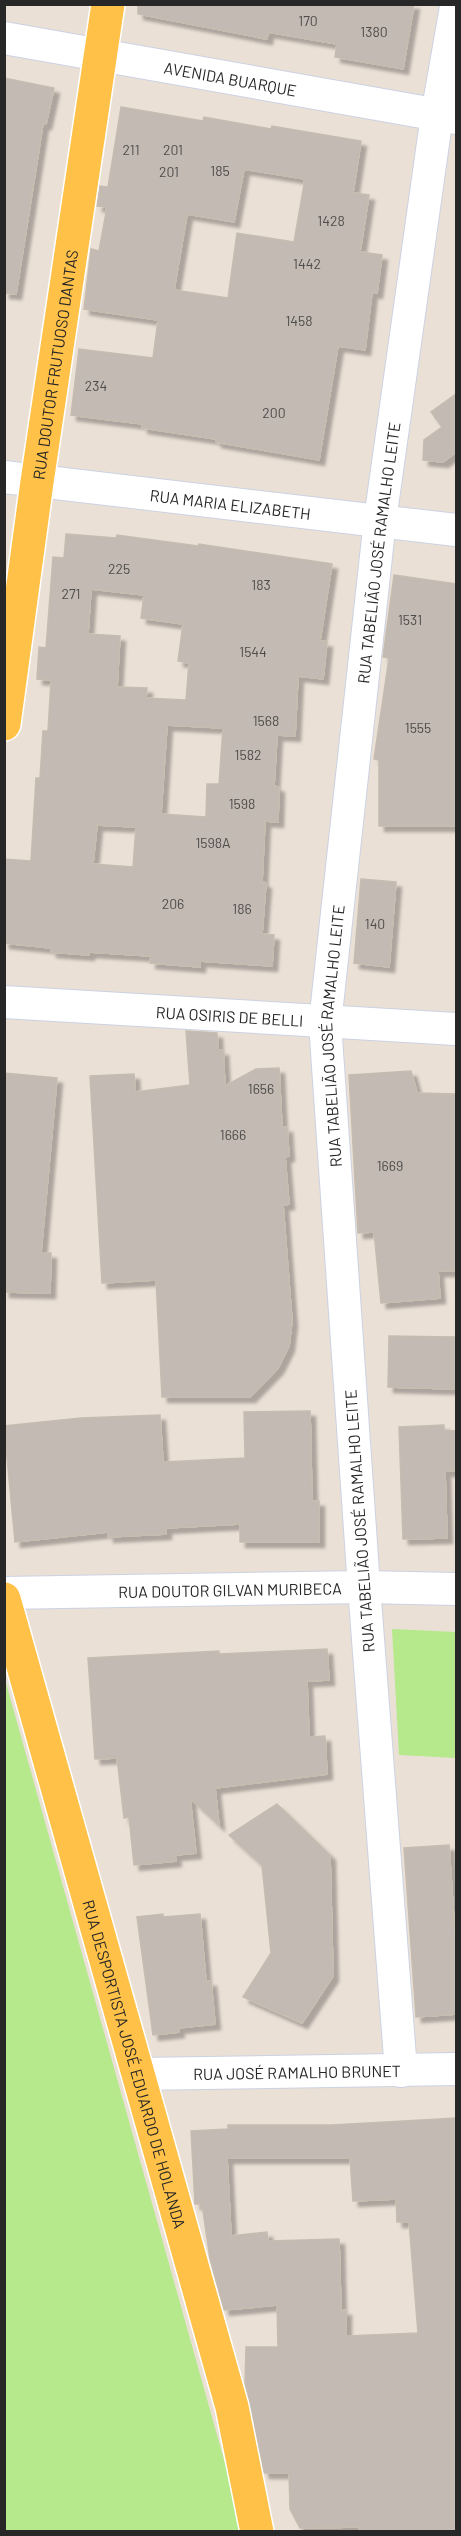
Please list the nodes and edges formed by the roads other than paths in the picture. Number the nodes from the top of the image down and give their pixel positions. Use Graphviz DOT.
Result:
graph roads {
  1 [pos="108,4"];
  2 [pos="456,7"];
  3 [pos="4,38"];
  4 [pos="101,56"];
  5 [pos="447,117"];
  6 [pos="4,477"];
  7 [pos="37,482"];
  8 [pos="380,520"];
  9 [pos="456,530"];
  10 [pos="4,724"];
  11 [pos="4,1002"];
  12 [pos="325,1023"];
  13 [pos="456,1029"];
  14 [pos="364,1587"];
  15 [pos="456,1588"];
  16 [pos="4,1593"];
  17 [pos="4,1599"];
  18 [pos="456,2069"];
  19 [pos="401,2071"];
  20 [pos="137,2074"];
  21 [pos="257,2532"];
  1 -- 4 [label="main road, RUA DOUTOR FRUTUOSO DANTAS"];
  2 -- 5 [label="street, RUA TABELIÃO JOSÉ RAMALHO LEITE"];
  3 -- 4 [label="street, AVENIDA BUARQUE"];
  4 -- 5 [label="street, AVENIDA BUARQUE"];
  4 -- 7 [label="main road, RUA DOUTOR FRUTUOSO DANTAS"];
  5 -- 8 [label="street, RUA TABELIÃO JOSÉ RAMALHO LEITE"];
  6 -- 7 [label="street, RUA MARIA ELIZABETH"];
  7 -- 8 [label="street, RUA MARIA ELIZABETH"];
  7 -- 10 [label="main road, RUA DOUTOR FRUTUOSO DANTAS"];
  8 -- 9 [label="street, RUA MARIA ELIZABETH"];
  8 -- 12 [label="street, RUA TABELIÃO JOSÉ RAMALHO LEITE"];
  11 -- 12 [label="street, RUA OSIRIS DE BELLI"];
  12 -- 13 [label="street, RUA OSIRIS DE BELLI"];
  12 -- 14 [label="street, RUA TABELIÃO JOSÉ RAMALHO LEITE"];
  14 -- 15 [label="street, RUA DOUTOR GILVAN MURIBECA"];
  14 -- 16 [label="street, RUA DOUTOR GILVAN MURIBECA"];
  14 -- 19 [label="street, RUA TABELIÃO JOSÉ RAMALHO LEITE"];
  17 -- 20 [label="main road, RUA DESPORTISTA JOSÉ EDUARDO DE HOLANDA"];
  18 -- 19 [label="street, RUA JOSÉ RAMALHO BRUNET"];
  19 -- 20 [label="street, RUA JOSÉ RAMALHO BRUNET"];
  20 -- 21 [label="main road, RUA DESPORTISTA JOSÉ EDUARDO DE HOLANDA"];
}
